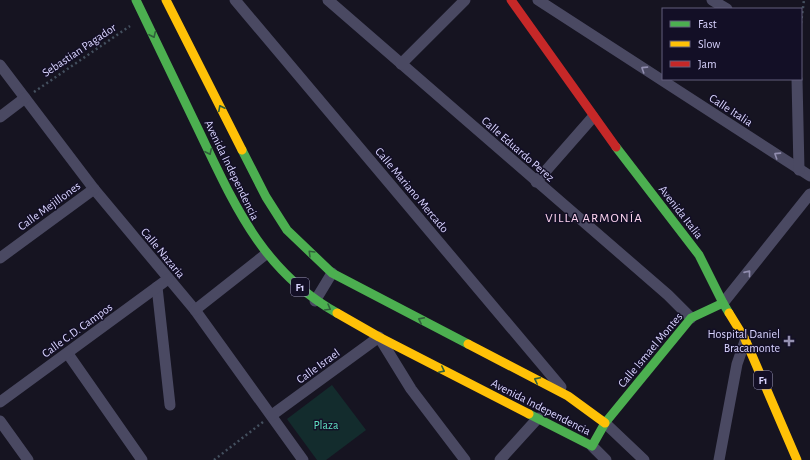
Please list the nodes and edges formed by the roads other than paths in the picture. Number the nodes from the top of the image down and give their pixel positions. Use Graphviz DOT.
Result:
graph roads {
  1 [pos="136,0"];
  2 [pos="166,0"];
  3 [pos="236,0"];
  4 [pos="328,0"];
  5 [pos="465,0"];
  6 [pos="511,0"];
  7 [pos="538,0"];
  8 [pos="712,0"];
  9 [pos="725,8"];
  10 [pos="401,64"];
  11 [pos="0,65"];
  12 [pos="797,80"];
  13 [pos="25,98"];
  14 [pos="0,117"];
  15 [pos="593,117"];
  16 [pos="799,170"];
  17 [pos="810,176"];
  18 [pos="536,182"];
  19 [pos="94,189"];
  20 [pos="810,194"];
  21 [pos="266,254"];
  22 [pos="0,258"];
  23 [pos="332,273"];
  24 [pos="168,279"];
  25 [pos="157,287"];
  26 [pos="315,300"];
  27 [pos="723,303"];
  28 [pos="195,310"];
  29 [pos="691,318"];
  30 [pos="379,337"];
  31 [pos="745,339"];
  32 [pos="68,354"];
  33 [pos="568,396"];
  34 [pos="0,402"];
  35 [pos="170,405"];
  36 [pos="272,415"];
  37 [pos="538,418"];
  38 [pos="0,421"];
  39 [pos="605,423"];
  40 [pos="592,446"];
  41 [pos="28,460"];
  42 [pos="142,460"];
  43 [pos="303,460"];
  44 [pos="465,460"];
  45 [pos="500,460"];
  46 [pos="606,460"];
  47 [pos="644,460"];
  48 [pos="719,460"];
  49 [pos="797,460"];
  1 -- 21 [label="main road, Avenida Independencia / F1, one-way"];
  23 -- 2 [label="main road, Avenida Independencia, one-way"];
  3 -- 33 [label="street, Calle Mariano Mercado"];
  4 -- 10 [label="street, Calle Eduardo Perez"];
  5 -- 10 [label="street"];
  6 -- 15 [label="main road, Avenida Italia / F1"];
  16 -- 7 [label="street, Calle Italia, one-way"];
  8 -- 9 [label="street"];
  10 -- 18 [label="street, Calle Eduardo Perez"];
  11 -- 13 [label="street, Calle Nazaria"];
  12 -- 16 [label="street"];
  13 -- 14 [label="street"];
  13 -- 19 [label="street, Calle Nazaria"];
  15 -- 18 [label="street"];
  15 -- 27 [label="main road, Avenida Italia / F1"];
  16 -- 17 [label="street, Calle Italia"];
  18 -- 29 [label="street, Calle Eduardo Perez"];
  19 -- 22 [label="street, Calle Mejillones"];
  19 -- 24 [label="street, Calle Nazaria"];
  27 -- 20 [label="street, one-way"];
  21 -- 26 [label="main road, Avenida Independencia / F1"];
  21 -- 28 [label="street"];
  23 -- 26 [label="street"];
  33 -- 23 [label="main road, Avenida Independencia, one-way"];
  24 -- 25 [label="street, Calle C.D. Campos"];
  24 -- 28 [label="street, Calle Nazaria"];
  25 -- 32 [label="street, Calle C.D. Campos"];
  25 -- 35 [label="street"];
  26 -- 30 [label="main road, Avenida Independencia / F1, one-way"];
  27 -- 29 [label="main road, Calle Ismael Montes"];
  27 -- 31 [label="main road, Avenida Italia / F1"];
  28 -- 36 [label="street, Calle Nazaria"];
  29 -- 39 [label="main road, Calle Ismael Montes"];
  30 -- 36 [label="street, Calle Israel"];
  30 -- 37 [label="main road, Avenida Independencia / F1, one-way"];
  30 -- 44 [label="street"];
  31 -- 48 [label="street"];
  31 -- 49 [label="main road, Avenida Italia / F1"];
  32 -- 34 [label="street, Calle C.D. Campos"];
  32 -- 42 [label="street"];
  33 -- 39 [label="main road, Avenida Independencia"];
  36 -- 43 [label="street, Calle Nazaria"];
  37 -- 40 [label="main road, Avenida Independencia / F1"];
  37 -- 45 [label="street"];
  38 -- 41 [label="street"];
  39 -- 40 [label="main road, Avenida Independencia"];
  39 -- 47 [label="street"];
  40 -- 46 [label="street"];
}
